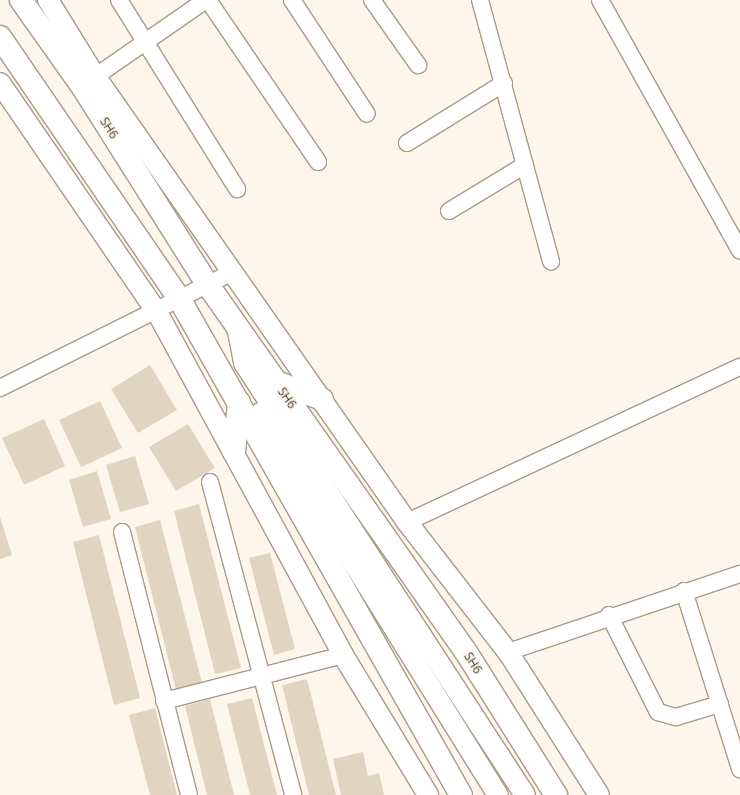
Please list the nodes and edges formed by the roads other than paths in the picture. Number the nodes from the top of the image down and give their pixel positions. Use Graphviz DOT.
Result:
graph roads {
  1 [pos="21,0"];
  2 [pos="48,0"];
  3 [pos="119,0"];
  4 [pos="207,0"];
  5 [pos="292,0"];
  6 [pos="372,0"];
  7 [pos="480,0"];
  8 [pos="600,0"];
  9 [pos="0,37"];
  10 [pos="146,41"];
  11 [pos="418,65"];
  12 [pos="89,81"];
  13 [pos="0,83"];
  14 [pos="504,83"];
  15 [pos="367,114"];
  16 [pos="406,143"];
  17 [pos="318,162"];
  18 [pos="525,165"];
  19 [pos="237,189"];
  20 [pos="450,211"];
  21 [pos="740,250"];
  22 [pos="551,262"];
  23 [pos="233,272"];
  24 [pos="208,285"];
  25 [pos="180,300"];
  26 [pos="157,312"];
  27 [pos="237,326"];
  28 [pos="205,342"];
  29 [pos="740,367"];
  30 [pos="276,382"];
  31 [pos="0,388"];
  32 [pos="322,399"];
  33 [pos="239,402"];
  34 [pos="234,452"];
  35 [pos="210,482"];
  36 [pos="407,522"];
  37 [pos="122,532"];
  38 [pos="740,574"];
  39 [pos="684,591"];
  40 [pos="609,615"];
  41 [pos="508,652"];
  42 [pos="343,655"];
  43 [pos="261,675"];
  44 [pos="164,701"];
  45 [pos="720,704"];
  46 [pos="740,769"];
  47 [pos="189,795"];
  48 [pos="293,795"];
  49 [pos="428,795"];
  50 [pos="461,795"];
  51 [pos="498,795"];
  52 [pos="525,795"];
  53 [pos="556,795"];
  54 [pos="599,795"];
  1 -- 12 [label="main road, SH6"];
  2 -- 12 [label="street"];
  3 -- 10 [label="street"];
  4 -- 10 [label="street"];
  4 -- 17 [label="street"];
  5 -- 15 [label="street"];
  6 -- 11 [label="street"];
  7 -- 14 [label="street"];
  8 -- 21 [label="street"];
  9 -- 25 [label="main road"];
  10 -- 12 [label="street"];
  10 -- 19 [label="street"];
  12 -- 23 [label="street"];
  12 -- 24 [label="main road, SH6"];
  13 -- 26 [label="street"];
  14 -- 16 [label="street"];
  14 -- 18 [label="street"];
  18 -- 20 [label="street"];
  18 -- 22 [label="street"];
  23 -- 24 [label="street"];
  23 -- 32 [label="street"];
  24 -- 25 [label="street"];
  24 -- 27 [label="main road, SH6"];
  25 -- 26 [label="street"];
  25 -- 28 [label="main road"];
  26 -- 31 [label="street"];
  26 -- 34 [label="street"];
  27 -- 30 [label="main road, SH6"];
  27 -- 52 [label="street"];
  28 -- 33 [label="main road"];
  28 -- 51 [label="street"];
  29 -- 36 [label="street"];
  30 -- 32 [label="main road"];
  30 -- 53 [label="main road, SH6"];
  32 -- 36 [label="street"];
  33 -- 34 [label="main road"];
  33 -- 50 [label="main road"];
  34 -- 42 [label="street"];
  35 -- 43 [label="street"];
  36 -- 41 [label="street"];
  37 -- 44 [label="street"];
  38 -- 39 [label="street"];
  39 -- 40 [label="street"];
  39 -- 45 [label="street"];
  40 -- 41 [label="street"];
  40 -- 45 [label="street"];
  41 -- 54 [label="street"];
  42 -- 43 [label="street"];
  42 -- 49 [label="street"];
  43 -- 44 [label="street"];
  43 -- 48 [label="street"];
  44 -- 47 [label="street"];
  45 -- 46 [label="street"];
}
